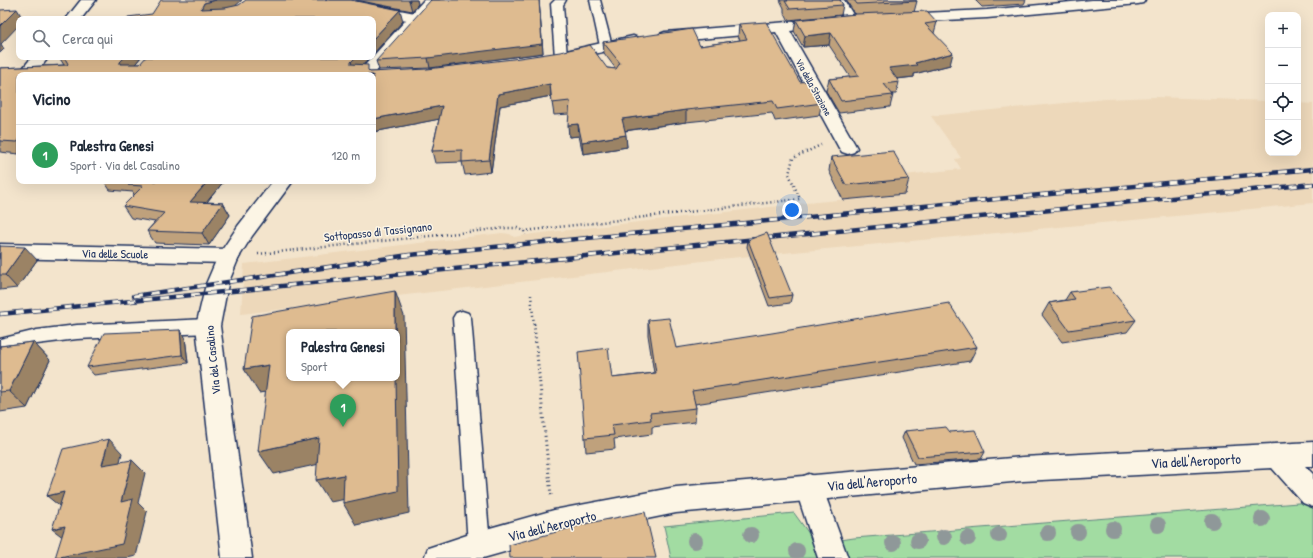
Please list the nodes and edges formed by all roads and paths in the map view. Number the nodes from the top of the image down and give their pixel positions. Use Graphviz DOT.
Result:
graph roads {
  1 [pos="89,0"];
  2 [pos="333,0"];
  3 [pos="432,0"];
  4 [pos="561,0"];
  5 [pos="595,0"];
  6 [pos="839,0"];
  7 [pos="972,0"];
  8 [pos="1138,0"];
  9 [pos="1080,3"];
  10 [pos="987,14"];
  11 [pos="76,16"];
  12 [pos="416,17"];
  13 [pos="891,19"];
  14 [pos="856,20"];
  15 [pos="780,26"];
  16 [pos="600,51"];
  17 [pos="561,57"];
  18 [pos="546,59"];
  19 [pos="39,60"];
  20 [pos="29,72"];
  21 [pos="367,72"];
  22 [pos="845,141"];
  23 [pos="281,184"];
  24 [pos="524,232"];
  25 [pos="525,235"];
  26 [pos="0,250"];
  27 [pos="229,256"];
  28 [pos="531,295"];
  29 [pos="462,318"];
  30 [pos="208,326"];
  31 [pos="0,346"];
  32 [pos="1313,454"];
  33 [pos="1279,457"];
  34 [pos="809,487"];
  35 [pos="1313,494"];
  36 [pos="554,524"];
  37 [pos="479,545"];
  38 [pos="237,558"];
  39 [pos="439,558"];
  40 [pos="833,558"];
  1 -- 11 [label="street"];
  2 -- 12 [label="street"];
  3 -- 12 [label="street"];
  4 -- 17 [label="lane"];
  5 -- 16 [label="lane"];
  6 -- 14 [label="lane"];
  7 -- 10 [label="street"];
  8 -- 9 [label="street"];
  9 -- 10 [label="street"];
  10 -- 13 [label="street"];
  12 -- 21 [label="street"];
  14 -- 15 [label="street"];
  15 -- 16 [label="street"];
  15 -- 22 [label="street, Via della Stazione"];
  16 -- 17 [label="street"];
  17 -- 18 [label="street"];
  19 -- 20 [label="street"];
  22 -- 24 [label="path, Sottopasso di Tassignano"];
  23 -- 27 [label="street, Via del Casalino"];
  24 -- 25 [label="path"];
  24 -- 27 [label="path, Sottopasso di Tassignano"];
  26 -- 27 [label="street, Via delle Scuole"];
  27 -- 30 [label="street, Via del Casalino"];
  28 -- 36 [label="path"];
  29 -- 37 [label="lane"];
  30 -- 31 [label="lane"];
  30 -- 38 [label="street, Via del Casalino"];
  32 -- 33 [label="street, Via dell'Aeroporto"];
  33 -- 34 [label="street, Via dell'Aeroporto"];
  33 -- 35 [label="street"];
  34 -- 36 [label="street, Via dell'Aeroporto"];
  34 -- 40 [label="street"];
  36 -- 37 [label="street, Via dell'Aeroporto"];
  37 -- 39 [label="street, Via dell'Aeroporto"];
}
